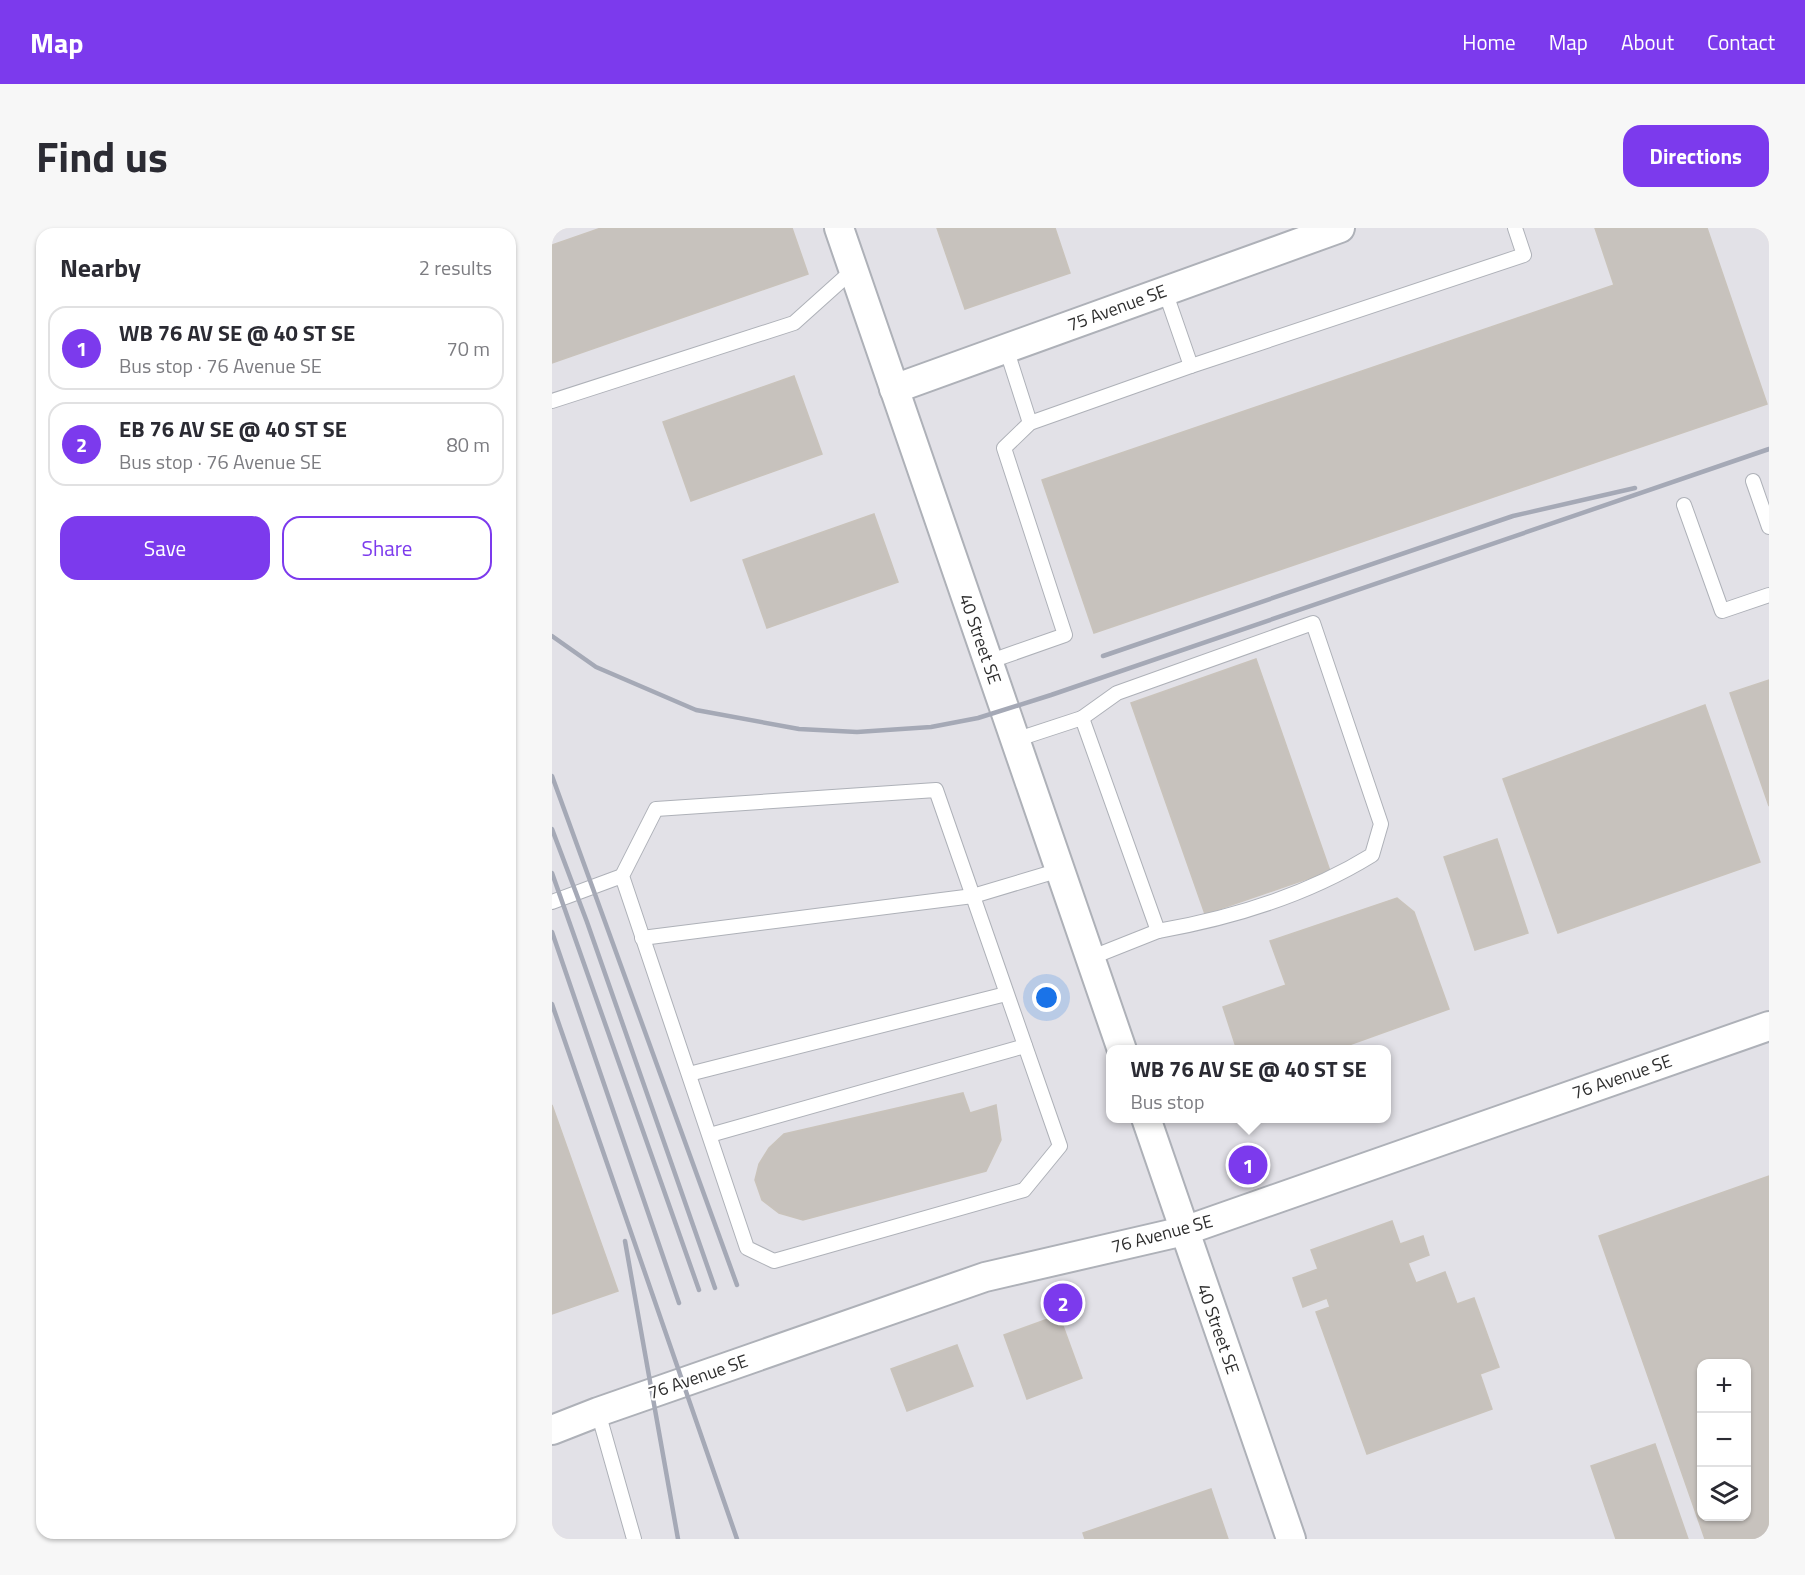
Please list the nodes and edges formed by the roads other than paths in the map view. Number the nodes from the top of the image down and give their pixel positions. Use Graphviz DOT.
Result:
graph roads {
  1 [pos="838,228"];
  2 [pos="1340,228"];
  3 [pos="1515,228"];
  4 [pos="853,270"];
  5 [pos="1165,291"];
  6 [pos="1006,348"];
  7 [pos="1191,366"];
  8 [pos="894,389"];
  9 [pos="552,401"];
  10 [pos="1030,423"];
  11 [pos="1753,481"];
  12 [pos="1684,505"];
  13 [pos="1769,527"];
  14 [pos="1769,595"];
  15 [pos="988,662"];
  16 [pos="1082,718"];
  17 [pos="1015,740"];
  18 [pos="1060,870"];
  19 [pos="622,876"];
  20 [pos="973,896"];
  21 [pos="552,902"];
  22 [pos="1158,931"];
  23 [pos="642,938"];
  24 [pos="1090,958"];
  25 [pos="1006,994"];
  26 [pos="1769,1026"];
  27 [pos="1120,1045"];
  28 [pos="1025,1046"];
  29 [pos="688,1074"];
  30 [pos="1147,1123"];
  31 [pos="710,1135"];
  32 [pos="1184,1231"];
  33 [pos="598,1412"];
  34 [pos="552,1430"];
  35 [pos="634,1539"];
  36 [pos="1291,1539"];
  1 -- 4 [label="street, 40 Street SE"];
  2 -- 5 [label="street, 75 Avenue SE"];
  3 -- 7 [label="lane"];
  4 -- 8 [label="street, 40 Street SE"];
  4 -- 9 [label="lane"];
  5 -- 6 [label="street, 75 Avenue SE"];
  5 -- 7 [label="lane"];
  6 -- 8 [label="street, 75 Avenue SE"];
  6 -- 10 [label="lane"];
  7 -- 10 [label="lane"];
  8 -- 15 [label="street, 40 Street SE"];
  10 -- 15 [label="lane"];
  11 -- 13 [label="lane"];
  12 -- 14 [label="lane"];
  15 -- 17 [label="street, 40 Street SE"];
  16 -- 17 [label="lane"];
  16 -- 22 [label="lane"];
  16 -- 22 [label="lane"];
  17 -- 18 [label="street, 40 Street SE"];
  18 -- 20 [label="lane"];
  18 -- 24 [label="street, 40 Street SE"];
  19 -- 20 [label="lane"];
  19 -- 21 [label="lane"];
  19 -- 23 [label="lane"];
  20 -- 23 [label="lane"];
  20 -- 25 [label="lane"];
  22 -- 24 [label="lane"];
  23 -- 29 [label="lane"];
  24 -- 27 [label="street, 40 Street SE"];
  25 -- 28 [label="lane"];
  25 -- 29 [label="lane"];
  26 -- 32 [label="street, 76 Avenue SE"];
  28 -- 31 [label="lane"];
  28 -- 31 [label="lane"];
  29 -- 31 [label="lane"];
  30 -- 32 [label="street, 40 Street SE"];
  32 -- 33 [label="street, 76 Avenue SE"];
  32 -- 36 [label="street, 40 Street SE"];
  33 -- 34 [label="street, 76 Avenue SE"];
  33 -- 35 [label="lane"];
}
